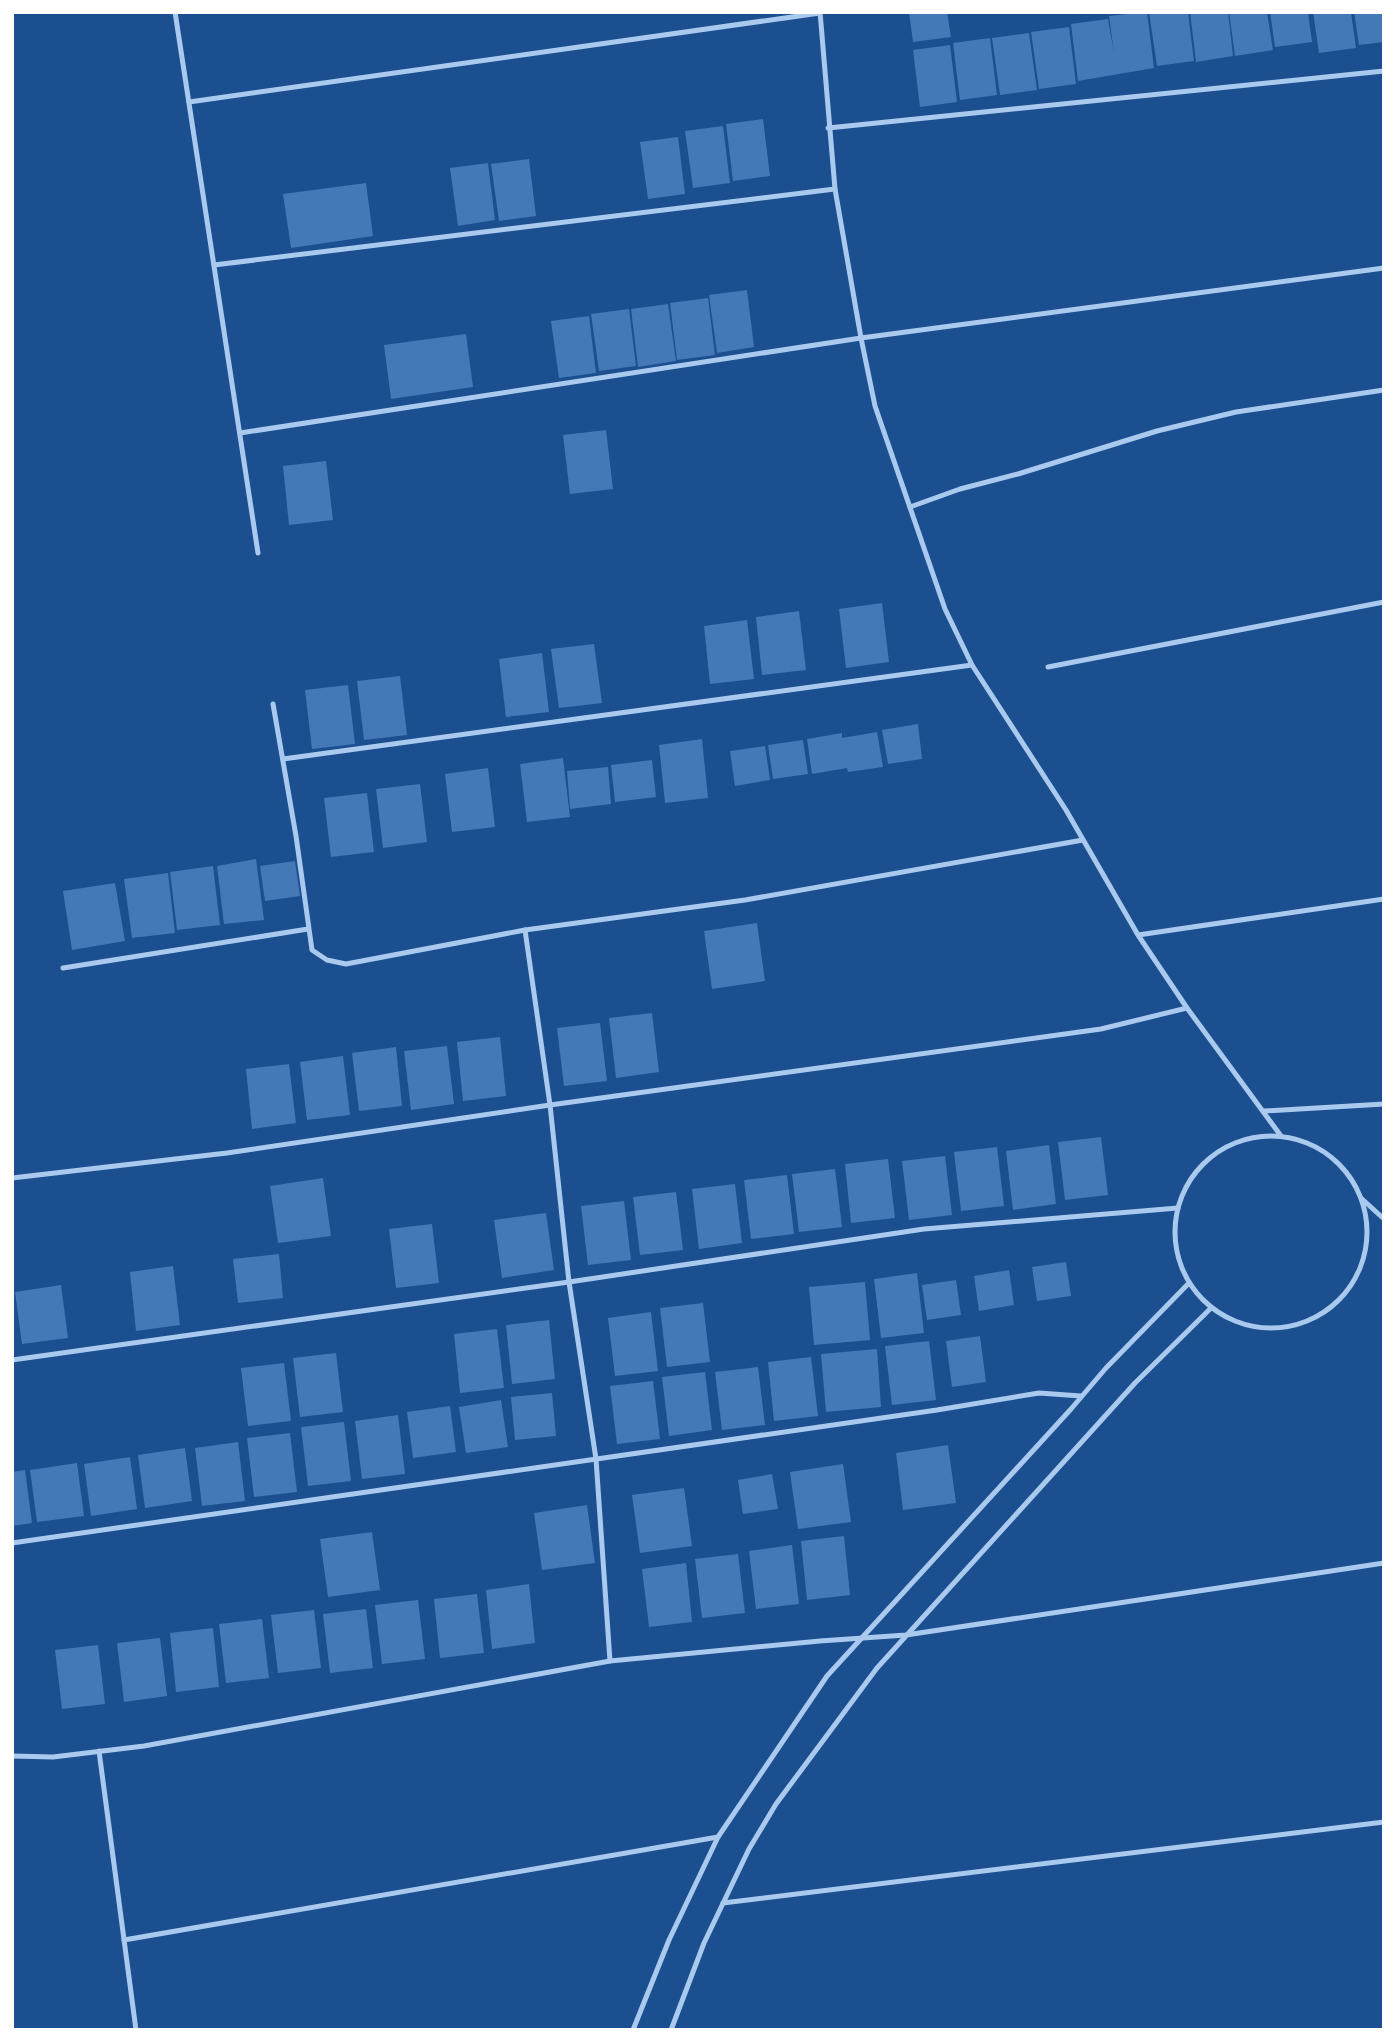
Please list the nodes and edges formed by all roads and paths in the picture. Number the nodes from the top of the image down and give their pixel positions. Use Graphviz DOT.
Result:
graph roads {
  1 [pos="175,12"];
  2 [pos="820,13"];
  3 [pos="1384,71"];
  4 [pos="189,102"];
  5 [pos="828,128"];
  6 [pos="835,189"];
  7 [pos="214,265"];
  8 [pos="1384,268"];
  9 [pos="860,338"];
  10 [pos="1384,390"];
  11 [pos="240,433"];
  12 [pos="910,508"];
  13 [pos="258,553"];
  14 [pos="1384,602"];
  15 [pos="972,665"];
  16 [pos="1048,667"];
  17 [pos="273,704"];
  18 [pos="283,760"];
  19 [pos="1083,840"];
  20 [pos="1384,898"];
  21 [pos="307,929"];
  22 [pos="525,930"];
  23 [pos="1139,935"];
  24 [pos="63,968"];
  25 [pos="1187,1008"];
  26 [pos="1384,1104"];
  27 [pos="550,1105"];
  28 [pos="1264,1111"];
  29 [pos="1281,1136"];
  30 [pos="12,1178"];
  31 [pos="1362,1199"];
  32 [pos="1178,1208"];
  33 [pos="1384,1219"];
  34 [pos="569,1282"];
  35 [pos="1189,1283"];
  36 [pos="1211,1308"];
  37 [pos="12,1360"];
  38 [pos="1081,1396"];
  39 [pos="596,1459"];
  40 [pos="12,1543"];
  41 [pos="1384,1563"];
  42 [pos="906,1635"];
  43 [pos="863,1638"];
  44 [pos="610,1661"];
  45 [pos="99,1751"];
  46 [pos="12,1756"];
  47 [pos="1384,1822"];
  48 [pos="718,1838"];
  49 [pos="723,1903"];
  50 [pos="124,1940"];
  51 [pos="136,2030"];
  52 [pos="633,2030"];
  53 [pos="671,2030"];
  1 -- 4 [label="lane"];
  2 -- 4 [label="lane"];
  2 -- 5 [label="lane"];
  3 -- 5 [label="lane"];
  4 -- 7 [label="lane"];
  5 -- 6 [label="lane"];
  6 -- 7 [label="lane"];
  6 -- 9 [label="lane"];
  7 -- 11 [label="lane"];
  8 -- 9 [label="lane"];
  9 -- 11 [label="lane"];
  9 -- 12 [label="lane"];
  10 -- 12 [label="lane"];
  11 -- 13 [label="lane"];
  12 -- 15 [label="lane"];
  14 -- 16 [label="lane"];
  15 -- 18 [label="lane"];
  15 -- 19 [label="lane"];
  17 -- 18 [label="lane"];
  18 -- 21 [label="lane"];
  19 -- 22 [label="lane"];
  19 -- 23 [label="lane"];
  20 -- 23 [label="lane"];
  21 -- 22 [label="lane"];
  21 -- 24 [label="lane"];
  22 -- 27 [label="lane"];
  23 -- 25 [label="lane"];
  25 -- 27 [label="lane"];
  25 -- 28 [label="lane"];
  26 -- 28 [label="lane"];
  27 -- 30 [label="lane"];
  27 -- 34 [label="lane"];
  28 -- 29 [label="lane"];
  29 -- 31 [label="lane"];
  29 -- 32 [label="lane"];
  31 -- 33 [label="lane"];
  31 -- 36 [label="lane"];
  32 -- 34 [label="lane"];
  32 -- 35 [label="lane"];
  34 -- 37 [label="lane"];
  34 -- 39 [label="lane"];
  35 -- 36 [label="lane"];
  35 -- 38 [label="lane"];
  36 -- 42 [label="lane"];
  38 -- 39 [label="lane"];
  38 -- 43 [label="lane"];
  39 -- 40 [label="lane"];
  39 -- 44 [label="lane"];
  41 -- 42 [label="lane"];
  42 -- 43 [label="lane"];
  42 -- 49 [label="lane"];
  43 -- 44 [label="lane"];
  43 -- 48 [label="lane"];
  44 -- 45 [label="lane"];
  45 -- 46 [label="lane"];
  45 -- 50 [label="lane"];
  47 -- 49 [label="lane"];
  48 -- 50 [label="lane"];
  48 -- 52 [label="lane"];
  49 -- 53 [label="lane"];
  50 -- 51 [label="lane"];
}
